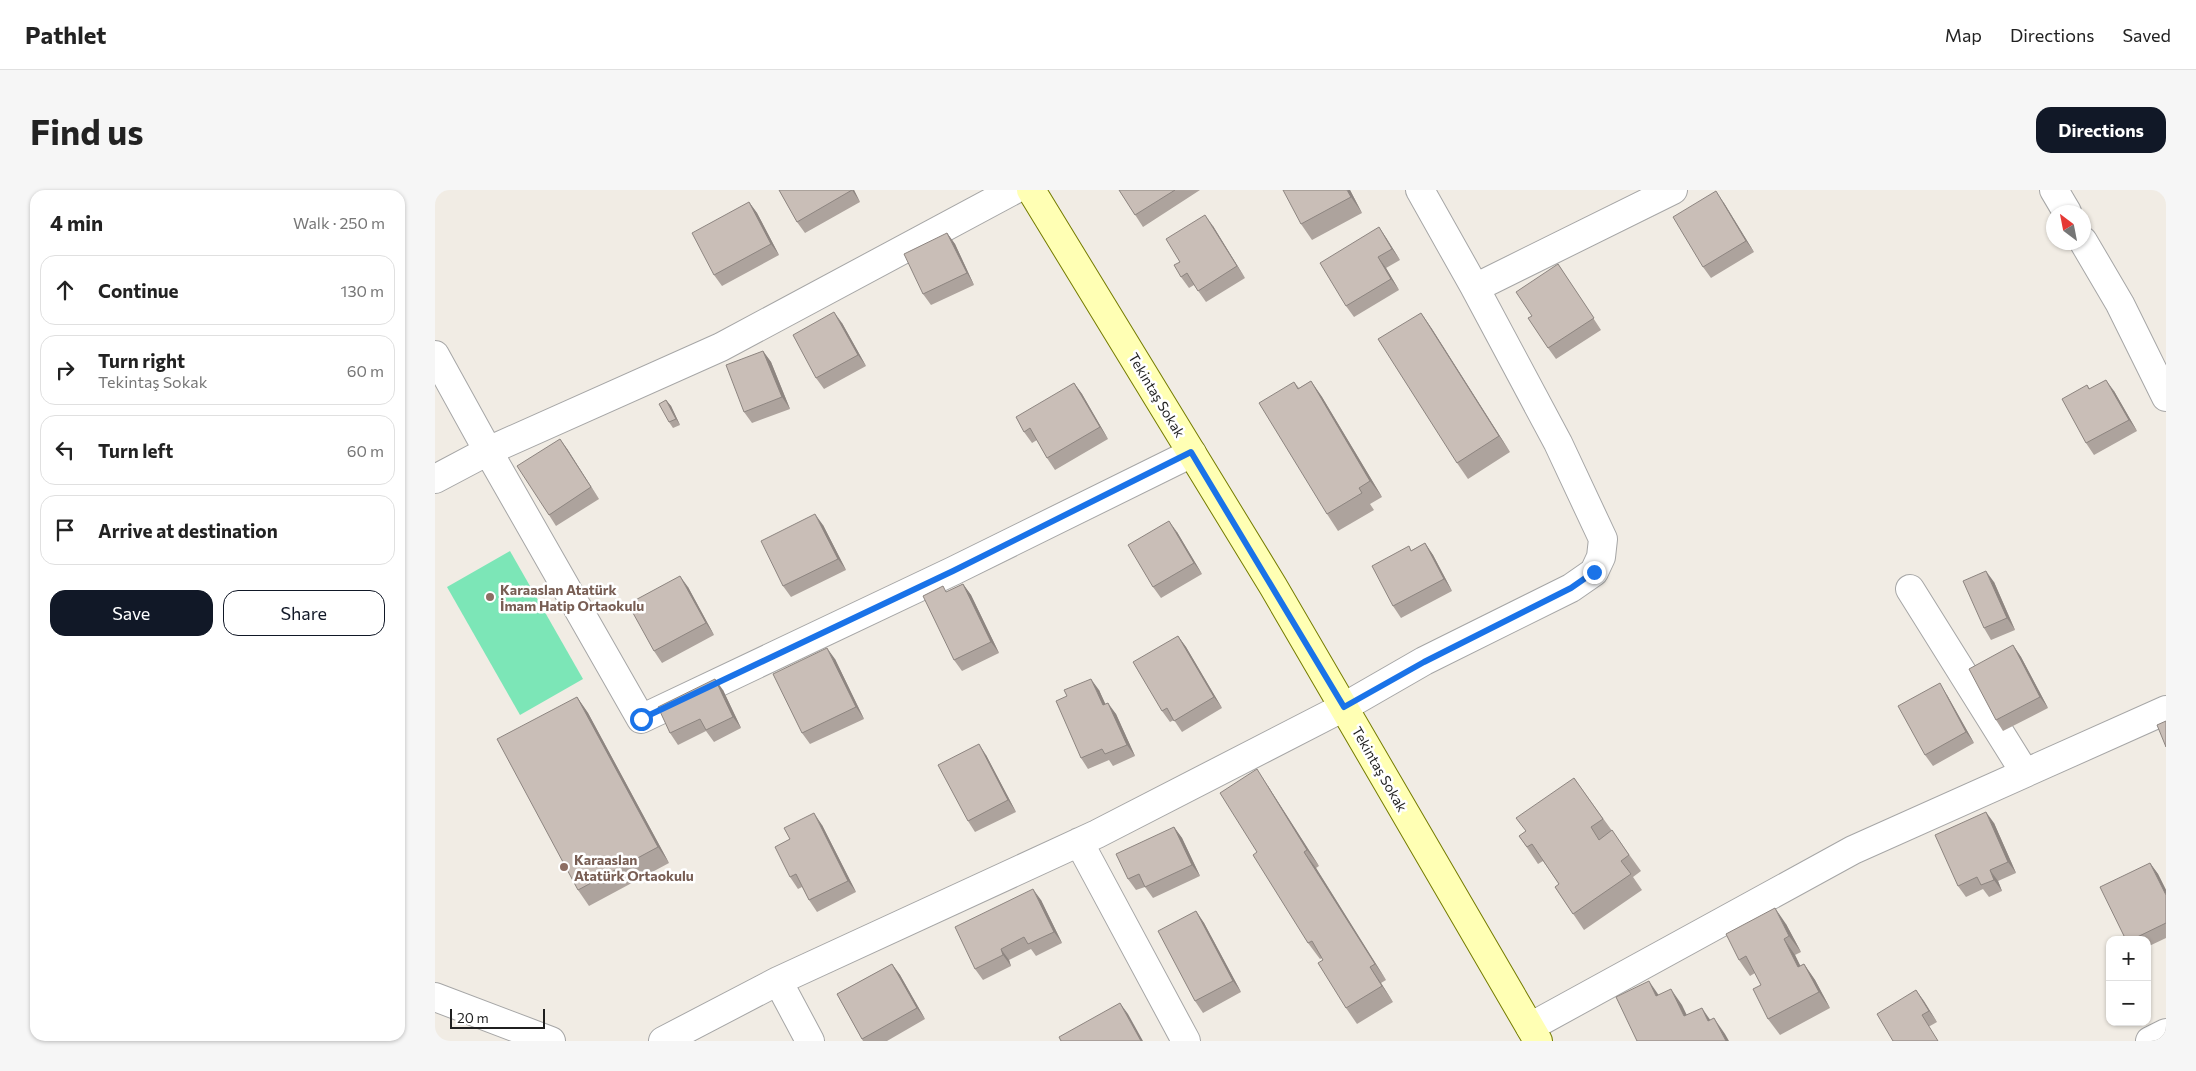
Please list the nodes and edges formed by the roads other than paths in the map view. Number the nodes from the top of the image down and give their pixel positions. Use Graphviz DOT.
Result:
graph roads {
  1 [pos="1014,190"];
  2 [pos="1031,190"];
  3 [pos="1420,190"];
  4 [pos="1673,190"];
  5 [pos="2054,190"];
  6 [pos="2063,205"];
  7 [pos="2088,250"];
  8 [pos="1473,286"];
  9 [pos="435,355"];
  10 [pos="2166,397"];
  11 [pos="488,451"];
  12 [pos="1191,452"];
  13 [pos="435,479"];
  14 [pos="1910,589"];
  15 [pos="1344,707"];
  16 [pos="2166,710"];
  17 [pos="2025,773"];
  18 [pos="1079,842"];
  19 [pos="778,981"];
  20 [pos="435,997"];
  21 [pos="2166,1033"];
  22 [pos="1534,1034"];
  23 [pos="551,1041"];
  24 [pos="663,1041"];
  25 [pos="810,1041"];
  26 [pos="1185,1041"];
  27 [pos="2150,1041"];
  1 -- 11 [label="street"];
  2 -- 12 [label="street, Tekintaş Sokak"];
  3 -- 8 [label="street"];
  4 -- 8 [label="street"];
  5 -- 6 [label="street"];
  7 -- 10 [label="street"];
  8 -- 15 [label="street"];
  9 -- 11 [label="street"];
  11 -- 12 [label="street"];
  11 -- 13 [label="street"];
  12 -- 15 [label="street, Tekintaş Sokak"];
  14 -- 17 [label="street"];
  15 -- 18 [label="street"];
  15 -- 22 [label="street, Tekintaş Sokak"];
  16 -- 17 [label="street"];
  17 -- 22 [label="street"];
  18 -- 19 [label="street"];
  18 -- 26 [label="street"];
  19 -- 24 [label="street"];
  19 -- 25 [label="street"];
  20 -- 23 [label="street"];
  21 -- 27 [label="street"];
}
